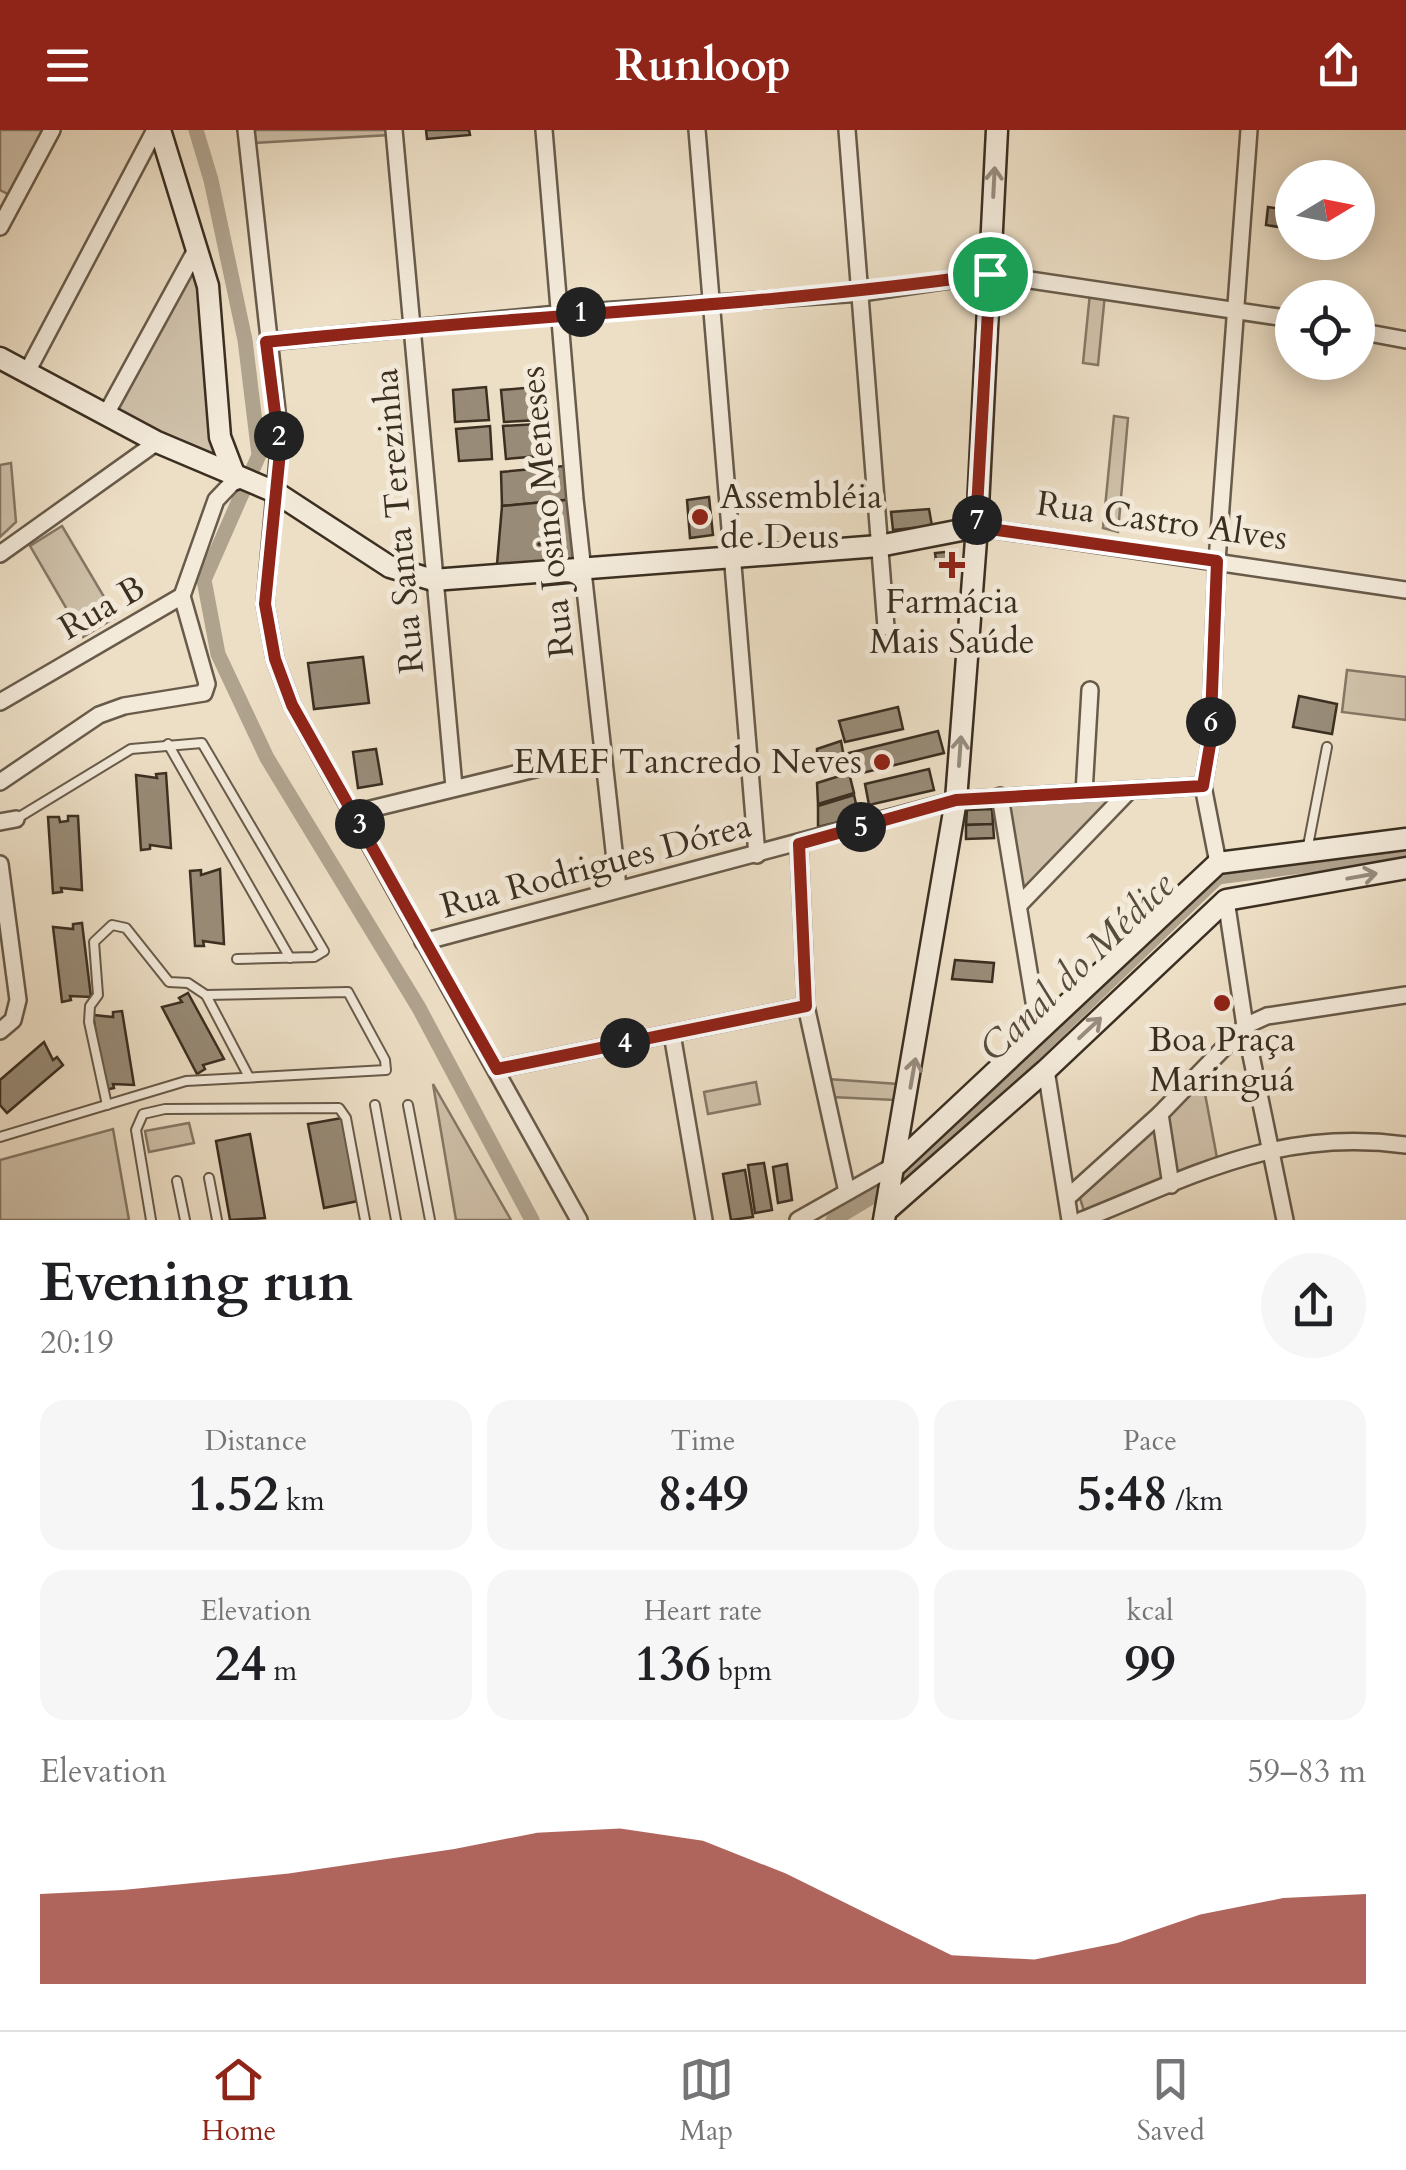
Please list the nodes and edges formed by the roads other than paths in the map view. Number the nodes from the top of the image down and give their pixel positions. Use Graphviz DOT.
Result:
graph roads {
  1 [pos="158,130"];
  2 [pos="246,130"];
  3 [pos="394,130"];
  4 [pos="544,130"];
  5 [pos="696,130"];
  6 [pos="846,130"];
  7 [pos="997,130"];
  8 [pos="1249,130"];
  9 [pos="47,132"];
  10 [pos="0,190"];
  11 [pos="16,198"];
  12 [pos="0,227"];
  13 [pos="197,248"];
  14 [pos="990,274"];
  15 [pos="861,292"];
  16 [pos="710,302"];
  17 [pos="1234,308"];
  18 [pos="557,314"];
  19 [pos="1275,316"];
  20 [pos="412,326"];
  21 [pos="1375,334"];
  22 [pos="1406,340"];
  23 [pos="266,342"];
  24 [pos="0,358"];
  25 [pos="27,372"];
  26 [pos="104,416"];
  27 [pos="157,442"];
  28 [pos="238,479"];
  29 [pos="272,492"];
  30 [pos="976,527"];
  31 [pos="879,546"];
  32 [pos="0,554"];
  33 [pos="732,556"];
  34 [pos="1217,561"];
  35 [pos="584,570"];
  36 [pos="433,580"];
  37 [pos="1406,590"];
  38 [pos="182,596"];
  39 [pos="886,628"];
  40 [pos="1090,690"];
  41 [pos="0,702"];
  42 [pos="168,744"];
  43 [pos="1327,747"];
  44 [pos="600,752"];
  45 [pos="0,782"];
  46 [pos="1203,786"];
  47 [pos="454,787"];
  48 [pos="1128,792"];
  49 [pos="1084,793"];
  50 [pos="1000,796"];
  51 [pos="956,800"];
  52 [pos="354,813"];
  53 [pos="8,820"];
  54 [pos="1406,839"];
  55 [pos="799,844"];
  56 [pos="1307,851"];
  57 [pos="757,855"];
  58 [pos="0,864"];
  59 [pos="1218,864"];
  60 [pos="1406,868"];
  61 [pos="618,888"];
  62 [pos="1225,899"];
  63 [pos="1020,904"];
  64 [pos="423,942"];
  65 [pos="290,958"];
  66 [pos="237,959"];
  67 [pos="206,995"];
  68 [pos="1406,995"];
  69 [pos="806,1006"];
  70 [pos="1245,1026"];
  71 [pos="0,1030"];
  72 [pos="1039,1032"];
  73 [pos="672,1034"];
  74 [pos="497,1069"];
  75 [pos="1046,1070"];
  76 [pos="249,1077"];
  77 [pos="107,1104"];
  78 [pos="375,1104"];
  79 [pos="408,1105"];
  80 [pos="1160,1114"];
  81 [pos="0,1136"];
  82 [pos="1406,1146"];
  83 [pos="1270,1148"];
  84 [pos="896,1166"];
  85 [pos="209,1178"];
  86 [pos="177,1180"];
  87 [pos="1170,1185"];
  88 [pos="847,1192"];
  89 [pos="1067,1198"];
  90 [pos="883,1214"];
  91 [pos="151,1220"];
  92 [pos="185,1220"];
  93 [pos="217,1220"];
  94 [pos="366,1220"];
  95 [pos="396,1220"];
  96 [pos="430,1220"];
  97 [pos="579,1220"];
  98 [pos="704,1220"];
  99 [pos="798,1220"];
  100 [pos="1070,1220"];
  101 [pos="1082,1220"];
  102 [pos="1285,1220"];
  1 -- 13 [label="street"];
  1 -- 25 [label="street"];
  2 -- 23 [label="street"];
  3 -- 20 [label="street, Rua Santa Terezinha"];
  4 -- 18 [label="street, Rua Josino Meneses"];
  5 -- 16 [label="street"];
  6 -- 15 [label="street"];
  14 -- 7 [label="street, one-way"];
  8 -- 17 [label="street"];
  9 -- 11 [label="street"];
  10 -- 11 [label="street"];
  11 -- 12 [label="street"];
  13 -- 26 [label="street"];
  13 -- 28 [label="street"];
  14 -- 15 [label="street"];
  14 -- 17 [label="street"];
  14 -- 30 [label="street"];
  15 -- 16 [label="street"];
  15 -- 31 [label="street"];
  16 -- 18 [label="street"];
  16 -- 33 [label="street"];
  17 -- 19 [label="street"];
  17 -- 34 [label="street"];
  18 -- 20 [label="street"];
  18 -- 35 [label="street, Rua Josino Meneses"];
  20 -- 23 [label="street"];
  20 -- 36 [label="street, Rua Santa Terezinha"];
  21 -- 22 [label="street"];
  23 -- 29 [label="street"];
  24 -- 25 [label="street, Rua Castro Alves"];
  25 -- 26 [label="street, Rua Castro Alves"];
  26 -- 27 [label="street, Rua Castro Alves"];
  27 -- 28 [label="street, Rua Castro Alves"];
  27 -- 32 [label="street"];
  28 -- 29 [label="street, Rua Castro Alves"];
  28 -- 38 [label="street"];
  29 -- 36 [label="street, Rua Castro Alves"];
  29 -- 52 [label="street"];
  30 -- 31 [label="street, Rua Castro Alves"];
  30 -- 34 [label="street, Rua Castro Alves"];
  51 -- 30 [label="street, one-way"];
  31 -- 33 [label="street, Rua Castro Alves"];
  31 -- 39 [label="street"];
  33 -- 35 [label="street, Rua Castro Alves"];
  33 -- 57 [label="street"];
  34 -- 37 [label="street, Rua Castro Alves"];
  34 -- 46 [label="street"];
  35 -- 36 [label="street, Rua Castro Alves"];
  35 -- 44 [label="street, Rua Josino Meneses"];
  36 -- 47 [label="street, Rua Santa Terezinha"];
  38 -- 41 [label="street, Rua B"];
  38 -- 45 [label="street"];
  40 -- 49 [label="street"];
  42 -- 53 [label="lane"];
  42 -- 65 [label="lane"];
  42 -- 65 [label="lane"];
  43 -- 56 [label="lane"];
  44 -- 47 [label="street"];
  44 -- 61 [label="street, Rua Josino Meneses"];
  46 -- 48 [label="street, Rua Rodrigues Dórea"];
  46 -- 59 [label="street"];
  47 -- 52 [label="street"];
  48 -- 49 [label="street, Rua Rodrigues Dórea"];
  48 -- 63 [label="street"];
  49 -- 50 [label="street, Rua Rodrigues Dórea"];
  50 -- 51 [label="street, Rua Rodrigues Dórea"];
  50 -- 63 [label="street"];
  51 -- 55 [label="street, Rua Rodrigues Dórea"];
  84 -- 51 [label="street, one-way"];
  52 -- 64 [label="street"];
  54 -- 56 [label="street"];
  55 -- 57 [label="street, Rua Rodrigues Dórea"];
  55 -- 69 [label="street"];
  56 -- 59 [label="street"];
  57 -- 61 [label="street, Rua Rodrigues Dórea"];
  58 -- 71 [label="street"];
  59 -- 62 [label="street"];
  59 -- 72 [label="street"];
  62 -- 60 [label="street, one-way"];
  61 -- 64 [label="street, Rua Rodrigues Dórea"];
  62 -- 70 [label="street"];
  75 -- 62 [label="street, one-way"];
  63 -- 72 [label="street"];
  64 -- 74 [label="street"];
  65 -- 66 [label="lane"];
  67 -- 76 [label="lane"];
  67 -- 76 [label="lane"];
  67 -- 77 [label="lane"];
  68 -- 70 [label="street"];
  69 -- 73 [label="street"];
  69 -- 88 [label="street"];
  70 -- 80 [label="street"];
  70 -- 83 [label="street"];
  72 -- 84 [label="street"];
  73 -- 74 [label="street"];
  73 -- 98 [label="street"];
  74 -- 97 [label="street"];
  75 -- 89 [label="street"];
  75 -- 90 [label="street"];
  76 -- 77 [label="lane"];
  77 -- 81 [label="lane"];
  78 -- 95 [label="lane"];
  79 -- 96 [label="lane"];
  80 -- 87 [label="street"];
  80 -- 89 [label="street"];
  82 -- 83 [label="street"];
  83 -- 87 [label="street"];
  83 -- 102 [label="street"];
  84 -- 88 [label="street"];
  84 -- 90 [label="street"];
  85 -- 93 [label="lane"];
  86 -- 92 [label="lane"];
  87 -- 101 [label="street"];
  88 -- 99 [label="street"];
  89 -- 100 [label="street"];
  91 -- 94 [label="lane"];
}
